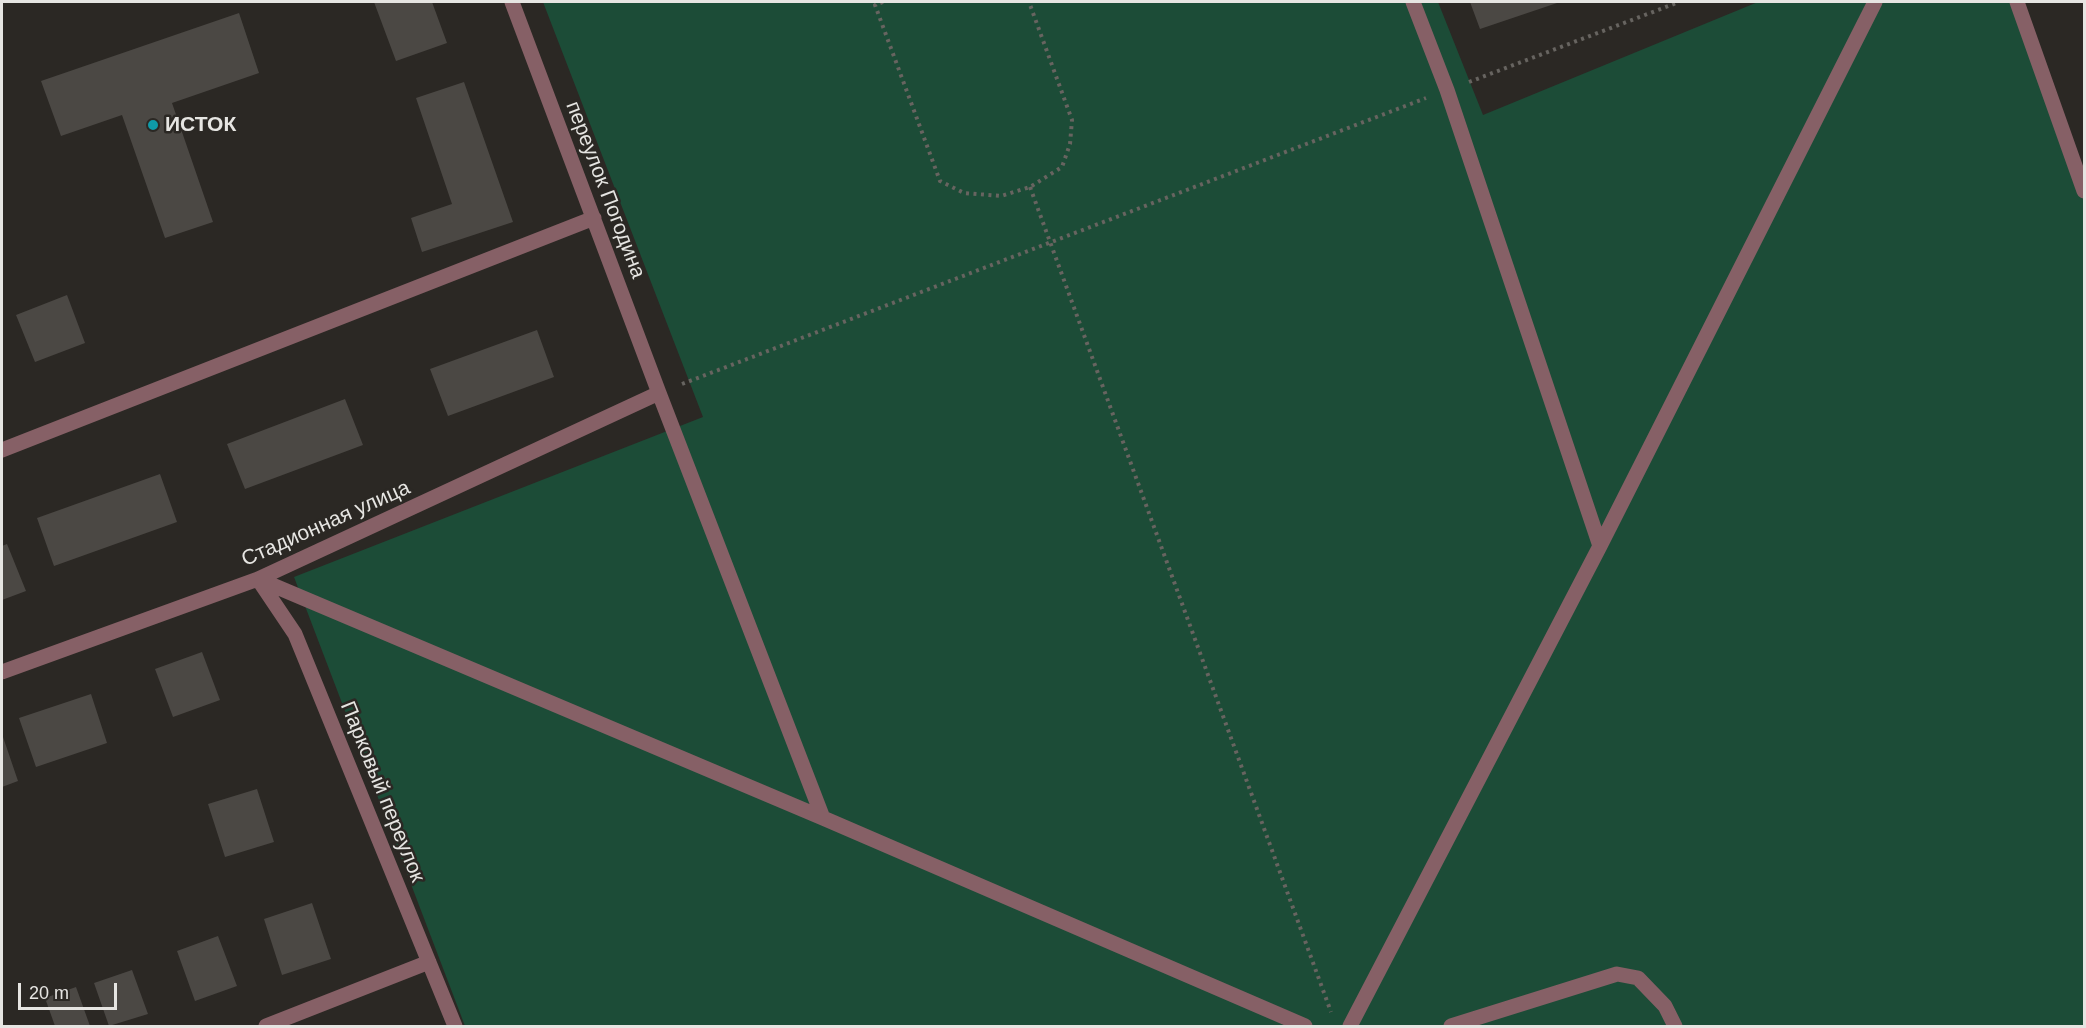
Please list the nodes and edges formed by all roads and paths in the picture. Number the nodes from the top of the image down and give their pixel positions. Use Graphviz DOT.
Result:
graph roads {
  1 [pos="512,2"];
  2 [pos="883,2"];
  3 [pos="1029,2"];
  4 [pos="1413,2"];
  5 [pos="1680,2"];
  6 [pos="1875,2"];
  7 [pos="2017,2"];
  8 [pos="1447,90"];
  9 [pos="1030,187"];
  10 [pos="2085,191"];
  11 [pos="594,218"];
  12 [pos="1050,243"];
  13 [pos="659,393"];
  14 [pos="2,450"];
  15 [pos="1600,546"];
  16 [pos="258,579"];
  17 [pos="2,672"];
  18 [pos="823,818"];
  19 [pos="429,962"];
  20 [pos="1332,1015"];
  21 [pos="266,1026"];
  22 [pos="455,1026"];
  23 [pos="1305,1026"];
  24 [pos="1350,1026"];
  25 [pos="1451,1026"];
  26 [pos="1675,1026"];
  1 -- 11 [label="street, переулок Погодина"];
  2 -- 9 [label="path"];
  3 -- 9 [label="path"];
  4 -- 8 [label="street"];
  5 -- 8 [label="path"];
  6 -- 15 [label="street"];
  7 -- 10 [label="street"];
  8 -- 12 [label="path"];
  8 -- 15 [label="street"];
  9 -- 12 [label="path"];
  11 -- 13 [label="street, переулок Погодина"];
  11 -- 14 [label="street"];
  12 -- 13 [label="path"];
  12 -- 20 [label="path"];
  13 -- 16 [label="street, Стадионная улица"];
  13 -- 18 [label="street, переулок Погодина"];
  15 -- 24 [label="street"];
  16 -- 17 [label="street, Стадионная улица"];
  16 -- 18 [label="street"];
  16 -- 19 [label="street, Парковый переулок"];
  18 -- 23 [label="street"];
  19 -- 21 [label="street"];
  19 -- 22 [label="street, Парковый переулок"];
  25 -- 26 [label="street"];
}
